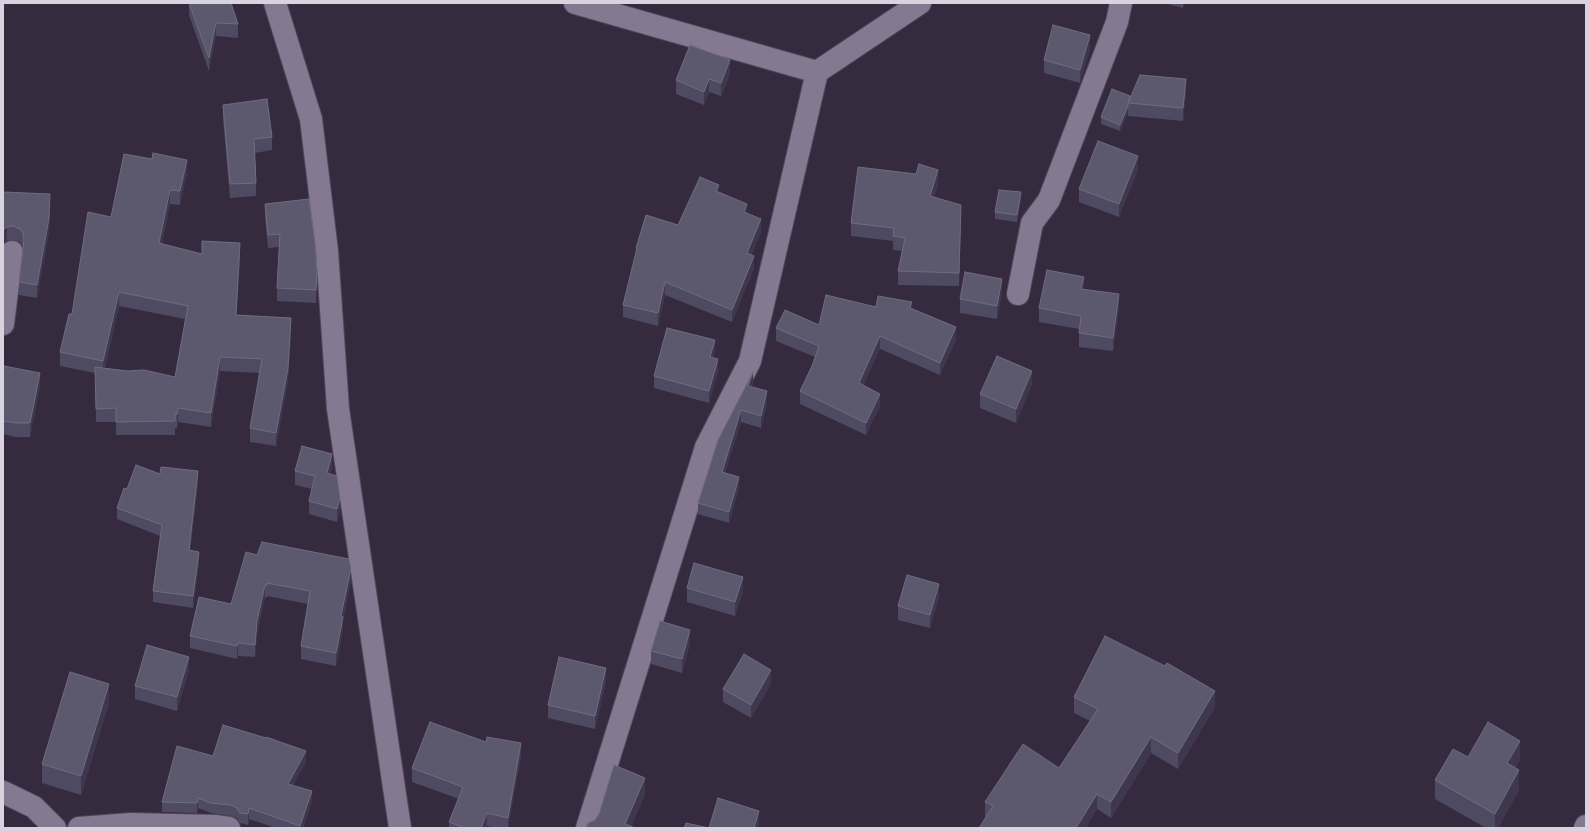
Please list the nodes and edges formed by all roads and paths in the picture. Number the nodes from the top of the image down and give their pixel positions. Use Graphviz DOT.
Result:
graph roads {
  1 [pos="274,3"];
  2 [pos="575,3"];
  3 [pos="920,3"];
  4 [pos="1121,3"];
  5 [pos="817,72"];
  6 [pos="12,252"];
  7 [pos="1018,294"];
  8 [pos="3,324"];
  9 [pos="3,792"];
  10 [pos="131,826"];
  11 [pos="55,828"];
  12 [pos="79,828"];
  13 [pos="229,828"];
  14 [pos="400,828"];
  15 [pos="587,828"];
  1 -- 14 [label="street"];
  2 -- 5 [label="street"];
  3 -- 5 [label="street"];
  4 -- 7 [label="street"];
  5 -- 15 [label="street"];
  6 -- 8 [label="street"];
  9 -- 11 [label="street"];
  10 -- 12 [label="street"];
  10 -- 13 [label="street"];
}
